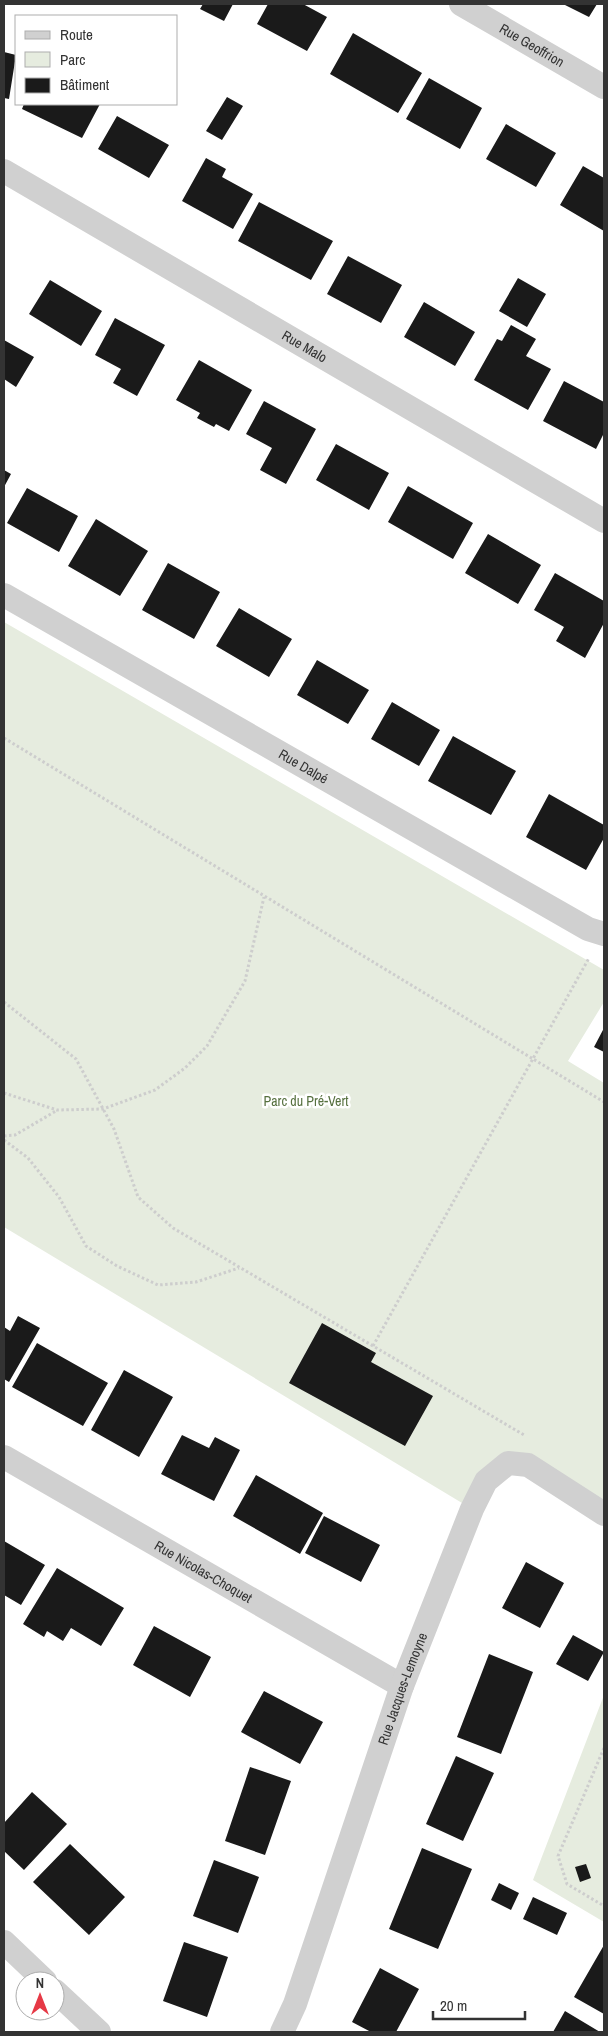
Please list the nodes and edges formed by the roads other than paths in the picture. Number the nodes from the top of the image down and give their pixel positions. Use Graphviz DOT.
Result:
graph roads {
  1 [pos="461,4"];
  2 [pos="604,87"];
  3 [pos="4,171"];
  4 [pos="604,521"];
  5 [pos="4,595"];
  6 [pos="604,934"];
  7 [pos="4,1457"];
  8 [pos="604,1514"];
  9 [pos="402,1686"];
  10 [pos="4,1942"];
  11 [pos="34,1971"];
  12 [pos="65,2000"];
  13 [pos="99,2032"];
  14 [pos="282,2032"];
  1 -- 2 [label="street, Rue Geoffrion"];
  3 -- 4 [label="street, Rue Malo"];
  5 -- 6 [label="street, Rue Dalpé"];
  7 -- 9 [label="street, Rue Nicolas-Choquet"];
  8 -- 9 [label="street, Rue Jacques-Lemoyne"];
  9 -- 14 [label="street, Rue Jacques-Lemoyne"];
  10 -- 11 [label="street"];
  12 -- 13 [label="street"];
}
